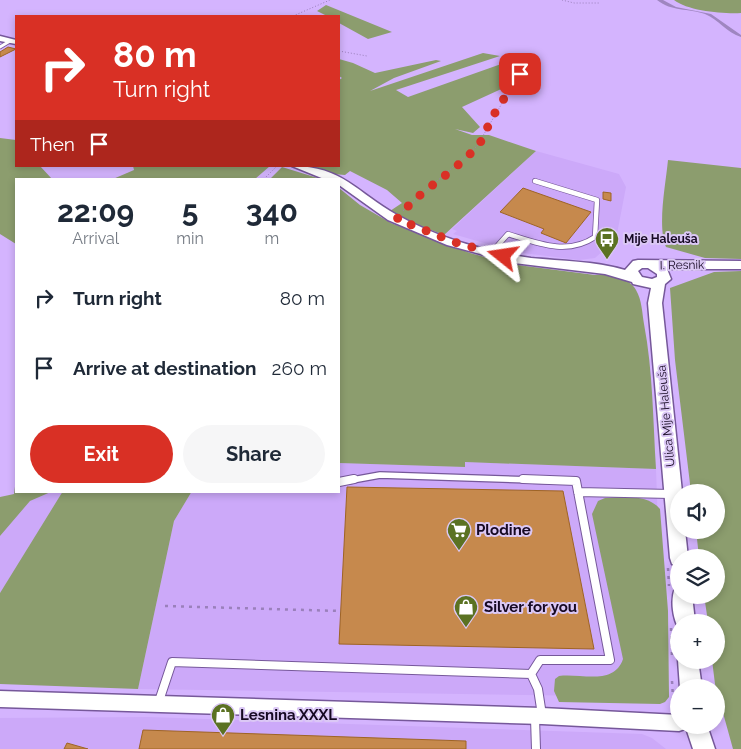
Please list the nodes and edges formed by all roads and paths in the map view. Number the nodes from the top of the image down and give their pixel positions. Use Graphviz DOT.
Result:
graph roads {
  1 [pos="330,0"];
  2 [pos="562,0"];
  3 [pos="599,3"];
  4 [pos="296,15"];
  5 [pos="0,38"];
  6 [pos="13,42"];
  7 [pos="0,47"];
  8 [pos="340,51"];
  9 [pos="367,56"];
  10 [pos="530,75"];
  11 [pos="275,167"];
  12 [pos="300,167"];
  13 [pos="265,178"];
  14 [pos="335,178"];
  15 [pos="340,180"];
  16 [pos="534,181"];
  17 [pos="397,219"];
  18 [pos="491,253"];
  19 [pos="638,264"];
  20 [pos="711,264"];
  21 [pos="652,265"];
  22 [pos="741,265"];
  23 [pos="571,266"];
  24 [pos="636,279"];
  25 [pos="662,280"];
  26 [pos="655,303"];
  27 [pos="340,482"];
  28 [pos="672,484"];
  29 [pos="578,492"];
  30 [pos="670,494"];
  31 [pos="165,606"];
  32 [pos="341,610"];
  33 [pos="530,674"];
  34 [pos="0,700"];
  35 [pos="158,704"];
  36 [pos="538,716"];
  37 [pos="670,722"];
  38 [pos="695,734"];
  39 [pos="698,734"];
  40 [pos="536,749"];
  41 [pos="694,749"];
  42 [pos="704,749"];
  1 -- 4 [label="path"];
  2 -- 3 [label="path"];
  5 -- 6 [label="main road"];
  6 -- 7 [label="lane"];
  8 -- 9 [label="path"];
  10 -- 17 [label="path"];
  11 -- 13 [label="path"];
  12 -- 14 [label="main road"];
  15 -- 17 [label="main road"];
  16 -- 18 [label="lane"];
  17 -- 18 [label="main road"];
  18 -- 23 [label="main road"];
  19 -- 21 [label="main road, I. Resnik"];
  19 -- 23 [label="main road, I. Resnik"];
  19 -- 24 [label="main road"];
  20 -- 21 [label="main road, I. Resnik"];
  20 -- 22 [label="main road, I. Resnik"];
  20 -- 25 [label="main road, I. Resnik"];
  21 -- 25 [label="main road"];
  23 -- 24 [label="main road"];
  24 -- 25 [label="main road"];
  24 -- 26 [label="main road"];
  25 -- 26 [label="main road, Ulica Mije Haleuša"];
  26 -- 28 [label="main road, Ulica Mije Haleuša"];
  27 -- 29 [label="lane"];
  29 -- 30 [label="lane"];
  29 -- 33 [label="lane"];
  31 -- 32 [label="path"];
  33 -- 35 [label="lane"];
  33 -- 36 [label="lane"];
  34 -- 35 [label="street"];
  35 -- 36 [label="street"];
  36 -- 37 [label="street"];
  36 -- 40 [label="lane"];
  38 -- 41 [label="main road"];
  39 -- 42 [label="main road"];
}
